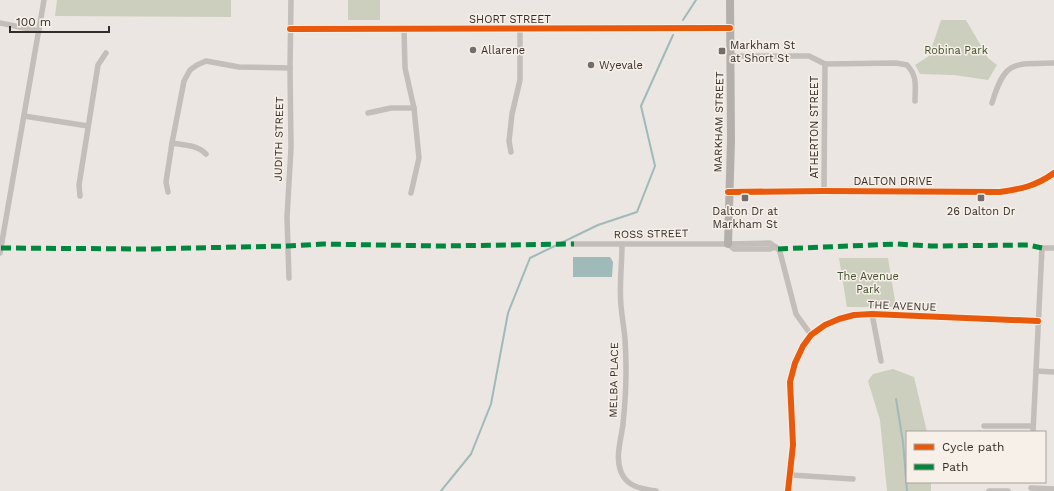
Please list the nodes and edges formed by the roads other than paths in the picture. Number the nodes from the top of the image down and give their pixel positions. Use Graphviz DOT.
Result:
graph roads {
  1 [pos="44,0"];
  2 [pos="291,0"];
  3 [pos="730,0"];
  4 [pos="0,23"];
  5 [pos="730,28"];
  6 [pos="404,29"];
  7 [pos="520,29"];
  8 [pos="290,30"];
  9 [pos="39,31"];
  10 [pos="106,53"];
  11 [pos="731,56"];
  12 [pos="1054,63"];
  13 [pos="825,64"];
  14 [pos="290,68"];
  15 [pos="915,101"];
  16 [pos="992,103"];
  17 [pos="414,108"];
  18 [pos="368,114"];
  19 [pos="24,116"];
  20 [pos="88,126"];
  21 [pos="172,143"];
  22 [pos="511,152"];
  23 [pos="206,154"];
  24 [pos="1054,173"];
  25 [pos="824,191"];
  26 [pos="168,192"];
  27 [pos="728,192"];
  28 [pos="411,193"];
  29 [pos="80,196"];
  30 [pos="574,244"];
  31 [pos="728,244"];
  32 [pos="622,245"];
  33 [pos="1054,248"];
  34 [pos="0,253"];
  35 [pos="289,278"];
  36 [pos="872,314"];
  37 [pos="1038,321"];
  38 [pos="810,335"];
  39 [pos="881,360"];
  40 [pos="1036,371"];
  41 [pos="1054,372"];
  42 [pos="984,426"];
  43 [pos="1033,429"];
  44 [pos="791,475"];
  45 [pos="854,479"];
  46 [pos="1054,489"];
  47 [pos="1031,490"];
  48 [pos="656,491"];
  49 [pos="788,491"];
  50 [pos="989,491"];
  51 [pos="1008,491"];
  1 -- 9 [label="street"];
  2 -- 8 [label="street, JUDITH STREET"];
  3 -- 5 [label="street, MARKHAM STREET"];
  4 -- 9 [label="street"];
  5 -- 7 [label="street, SHORT STREET"];
  5 -- 11 [label="street, MARKHAM STREET"];
  6 -- 7 [label="street, SHORT STREET"];
  6 -- 8 [label="street, SHORT STREET"];
  6 -- 17 [label="street"];
  7 -- 22 [label="street"];
  8 -- 14 [label="street, JUDITH STREET"];
  9 -- 19 [label="street"];
  10 -- 20 [label="street"];
  11 -- 13 [label="street"];
  11 -- 27 [label="street, MARKHAM STREET"];
  12 -- 16 [label="street"];
  13 -- 15 [label="street"];
  13 -- 25 [label="street, ATHERTON STREET"];
  14 -- 21 [label="street"];
  14 -- 35 [label="street, JUDITH STREET"];
  17 -- 18 [label="street"];
  17 -- 28 [label="street"];
  19 -- 20 [label="street"];
  19 -- 34 [label="street"];
  20 -- 29 [label="street"];
  21 -- 23 [label="street"];
  21 -- 26 [label="street"];
  24 -- 25 [label="street, DALTON DRIVE"];
  25 -- 27 [label="street, DALTON DRIVE"];
  27 -- 31 [label="street, MARKHAM STREET"];
  30 -- 32 [label="street, ROSS STREET"];
  31 -- 32 [label="street, ROSS STREET"];
  31 -- 38 [label="street, ROSS STREET"];
  32 -- 48 [label="street, MELBA PLACE"];
  33 -- 37 [label="street"];
  36 -- 37 [label="street, THE AVENUE"];
  36 -- 38 [label="street, THE AVENUE"];
  36 -- 39 [label="street"];
  37 -- 40 [label="street"];
  38 -- 44 [label="street, THE AVENUE"];
  40 -- 41 [label="street"];
  40 -- 43 [label="street"];
  42 -- 43 [label="street"];
  44 -- 45 [label="street"];
  44 -- 49 [label="street, THE AVENUE"];
  46 -- 47 [label="street"];
  50 -- 51 [label="street"];
}
